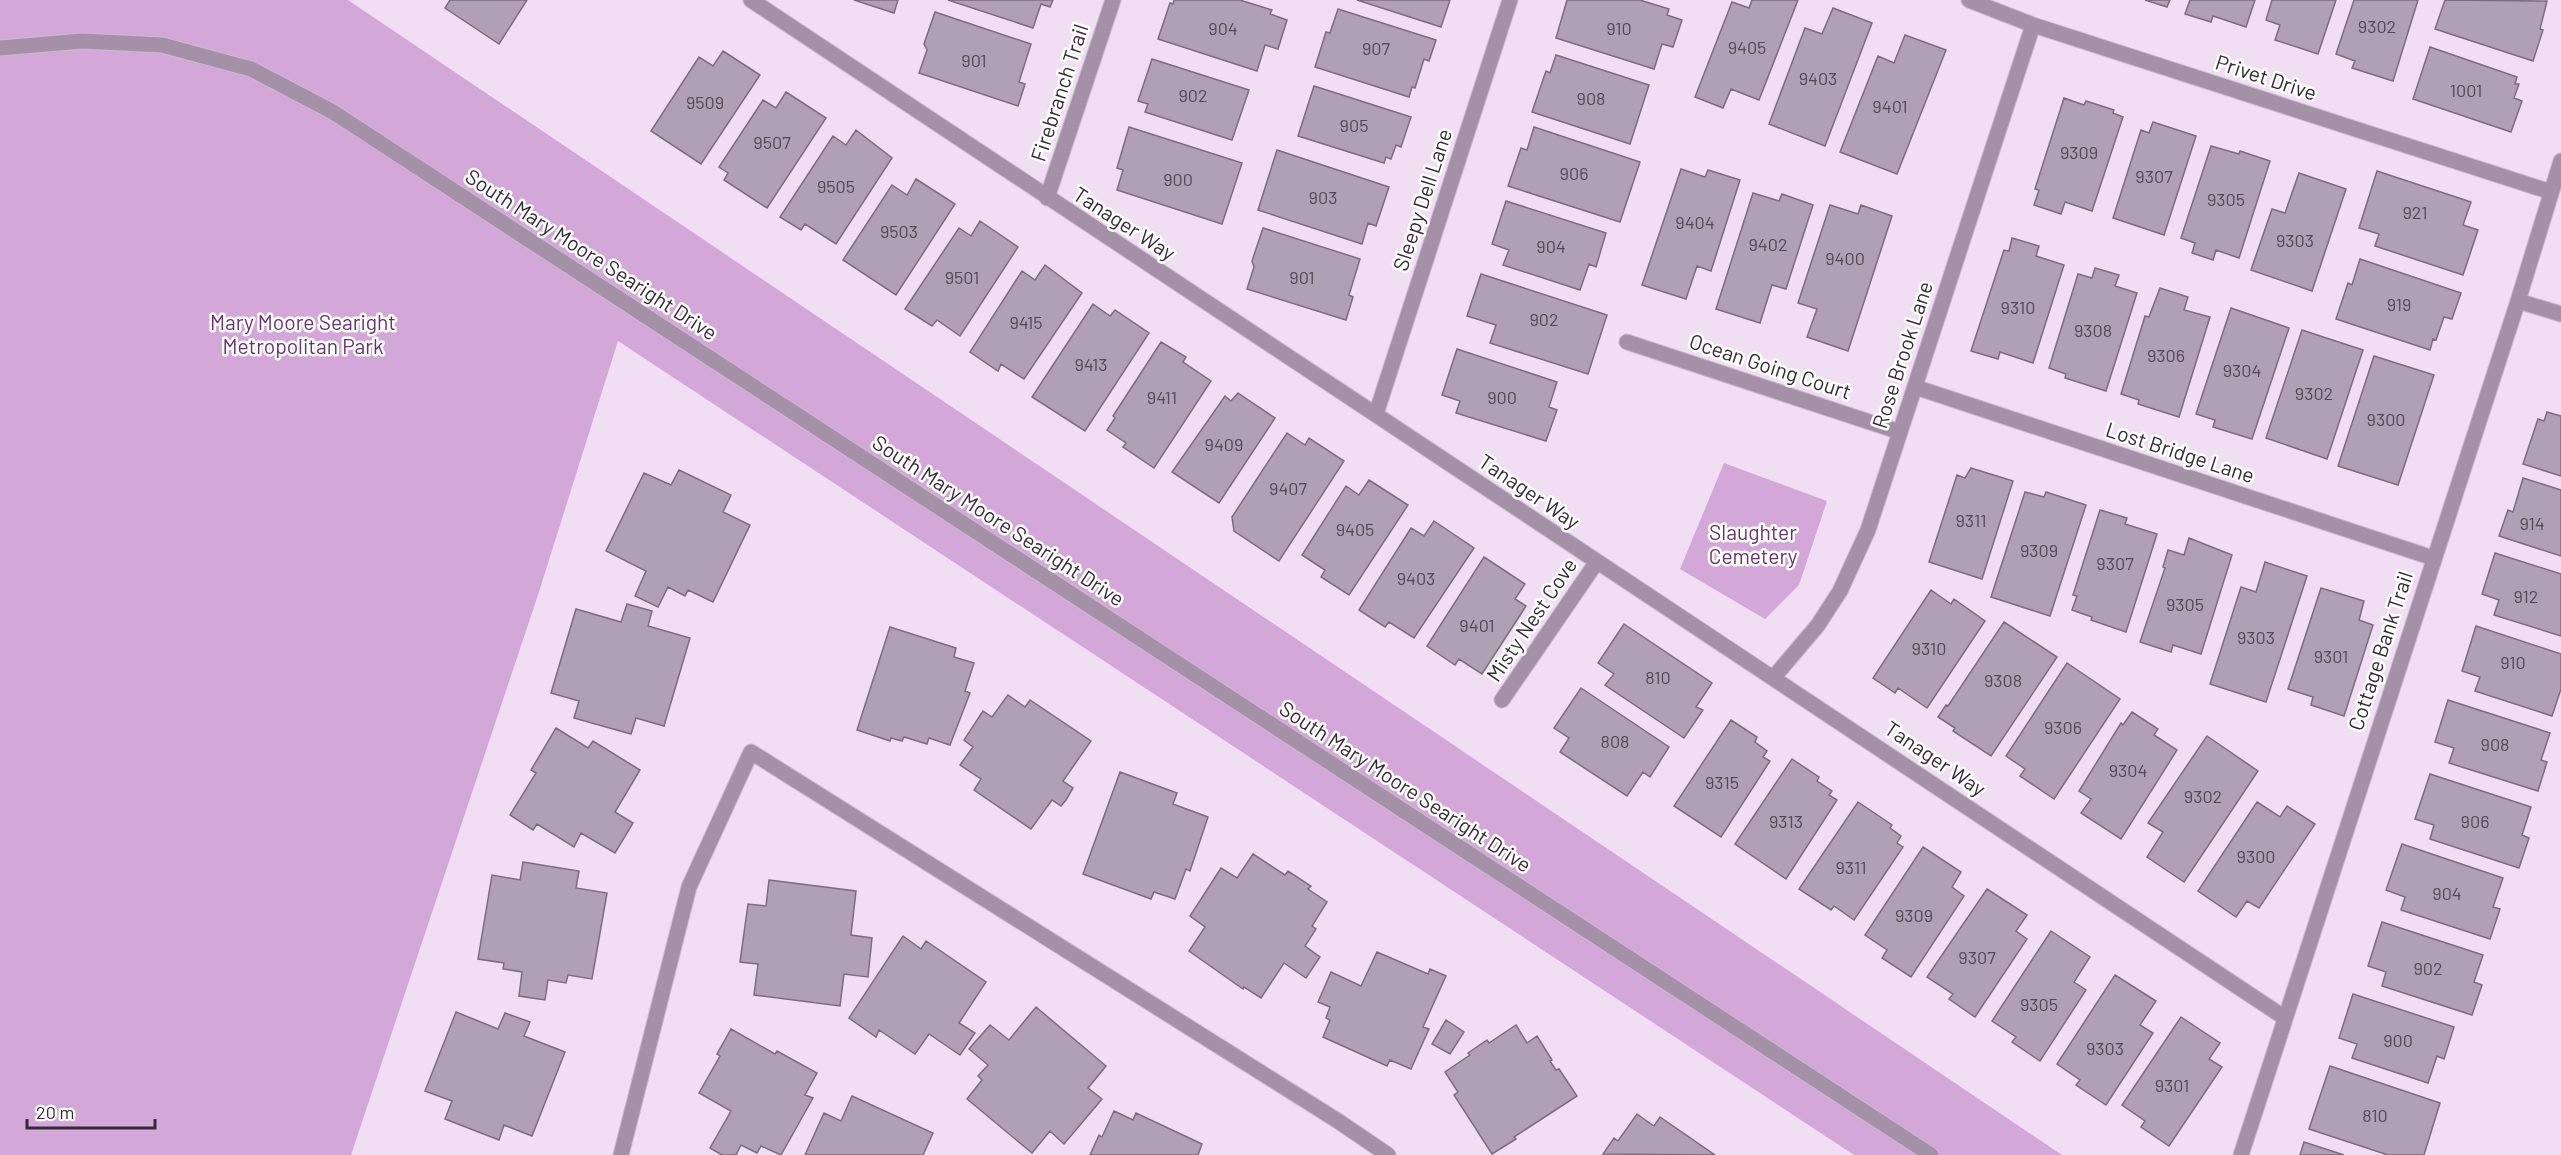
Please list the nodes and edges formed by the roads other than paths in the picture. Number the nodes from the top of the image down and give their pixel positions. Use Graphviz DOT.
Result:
graph roads {
  1 [pos="751,0"];
  2 [pos="1113,0"];
  3 [pos="1510,0"];
  4 [pos="1969,0"];
  5 [pos="2033,26"];
  6 [pos="0,48"];
  7 [pos="2561,160"];
  8 [pos="2551,192"];
  9 [pos="1047,198"];
  10 [pos="2518,301"];
  11 [pos="2561,314"];
  12 [pos="1627,342"];
  13 [pos="1915,387"];
  14 [pos="1376,414"];
  15 [pos="1900,432"];
  16 [pos="2433,558"];
  17 [pos="1596,562"];
  18 [pos="1774,677"];
  19 [pos="1502,700"];
  20 [pos="2285,1018"];
  21 [pos="621,1155"];
  22 [pos="1388,1155"];
  23 [pos="1931,1155"];
  24 [pos="2241,1155"];
  1 -- 9 [label="street, Tanager Way"];
  2 -- 9 [label="street, Firebranch Trail"];
  3 -- 14 [label="street, Sleepy Dell Lane"];
  4 -- 5 [label="street, Privet Drive"];
  5 -- 8 [label="street, Privet Drive"];
  5 -- 13 [label="street, Rose Brook Lane"];
  6 -- 23 [label="street, South Mary Moore Searight Drive"];
  7 -- 8 [label="street, Cottage Bank Trail"];
  8 -- 10 [label="street, Cottage Bank Trail"];
  9 -- 14 [label="street, Tanager Way"];
  10 -- 11 [label="street"];
  10 -- 16 [label="street, Cottage Bank Trail"];
  12 -- 15 [label="street, Ocean Going Court"];
  13 -- 15 [label="street, Rose Brook Lane"];
  13 -- 16 [label="street, Lost Bridge Lane"];
  14 -- 17 [label="street, Tanager Way"];
  15 -- 18 [label="street, Rose Brook Lane"];
  16 -- 20 [label="street, Cottage Bank Trail"];
  17 -- 18 [label="street, Tanager Way"];
  17 -- 19 [label="street, Misty Nest Cove"];
  18 -- 20 [label="street, Tanager Way"];
  20 -- 24 [label="street, Cottage Bank Trail"];
  21 -- 22 [label="street"];
}
